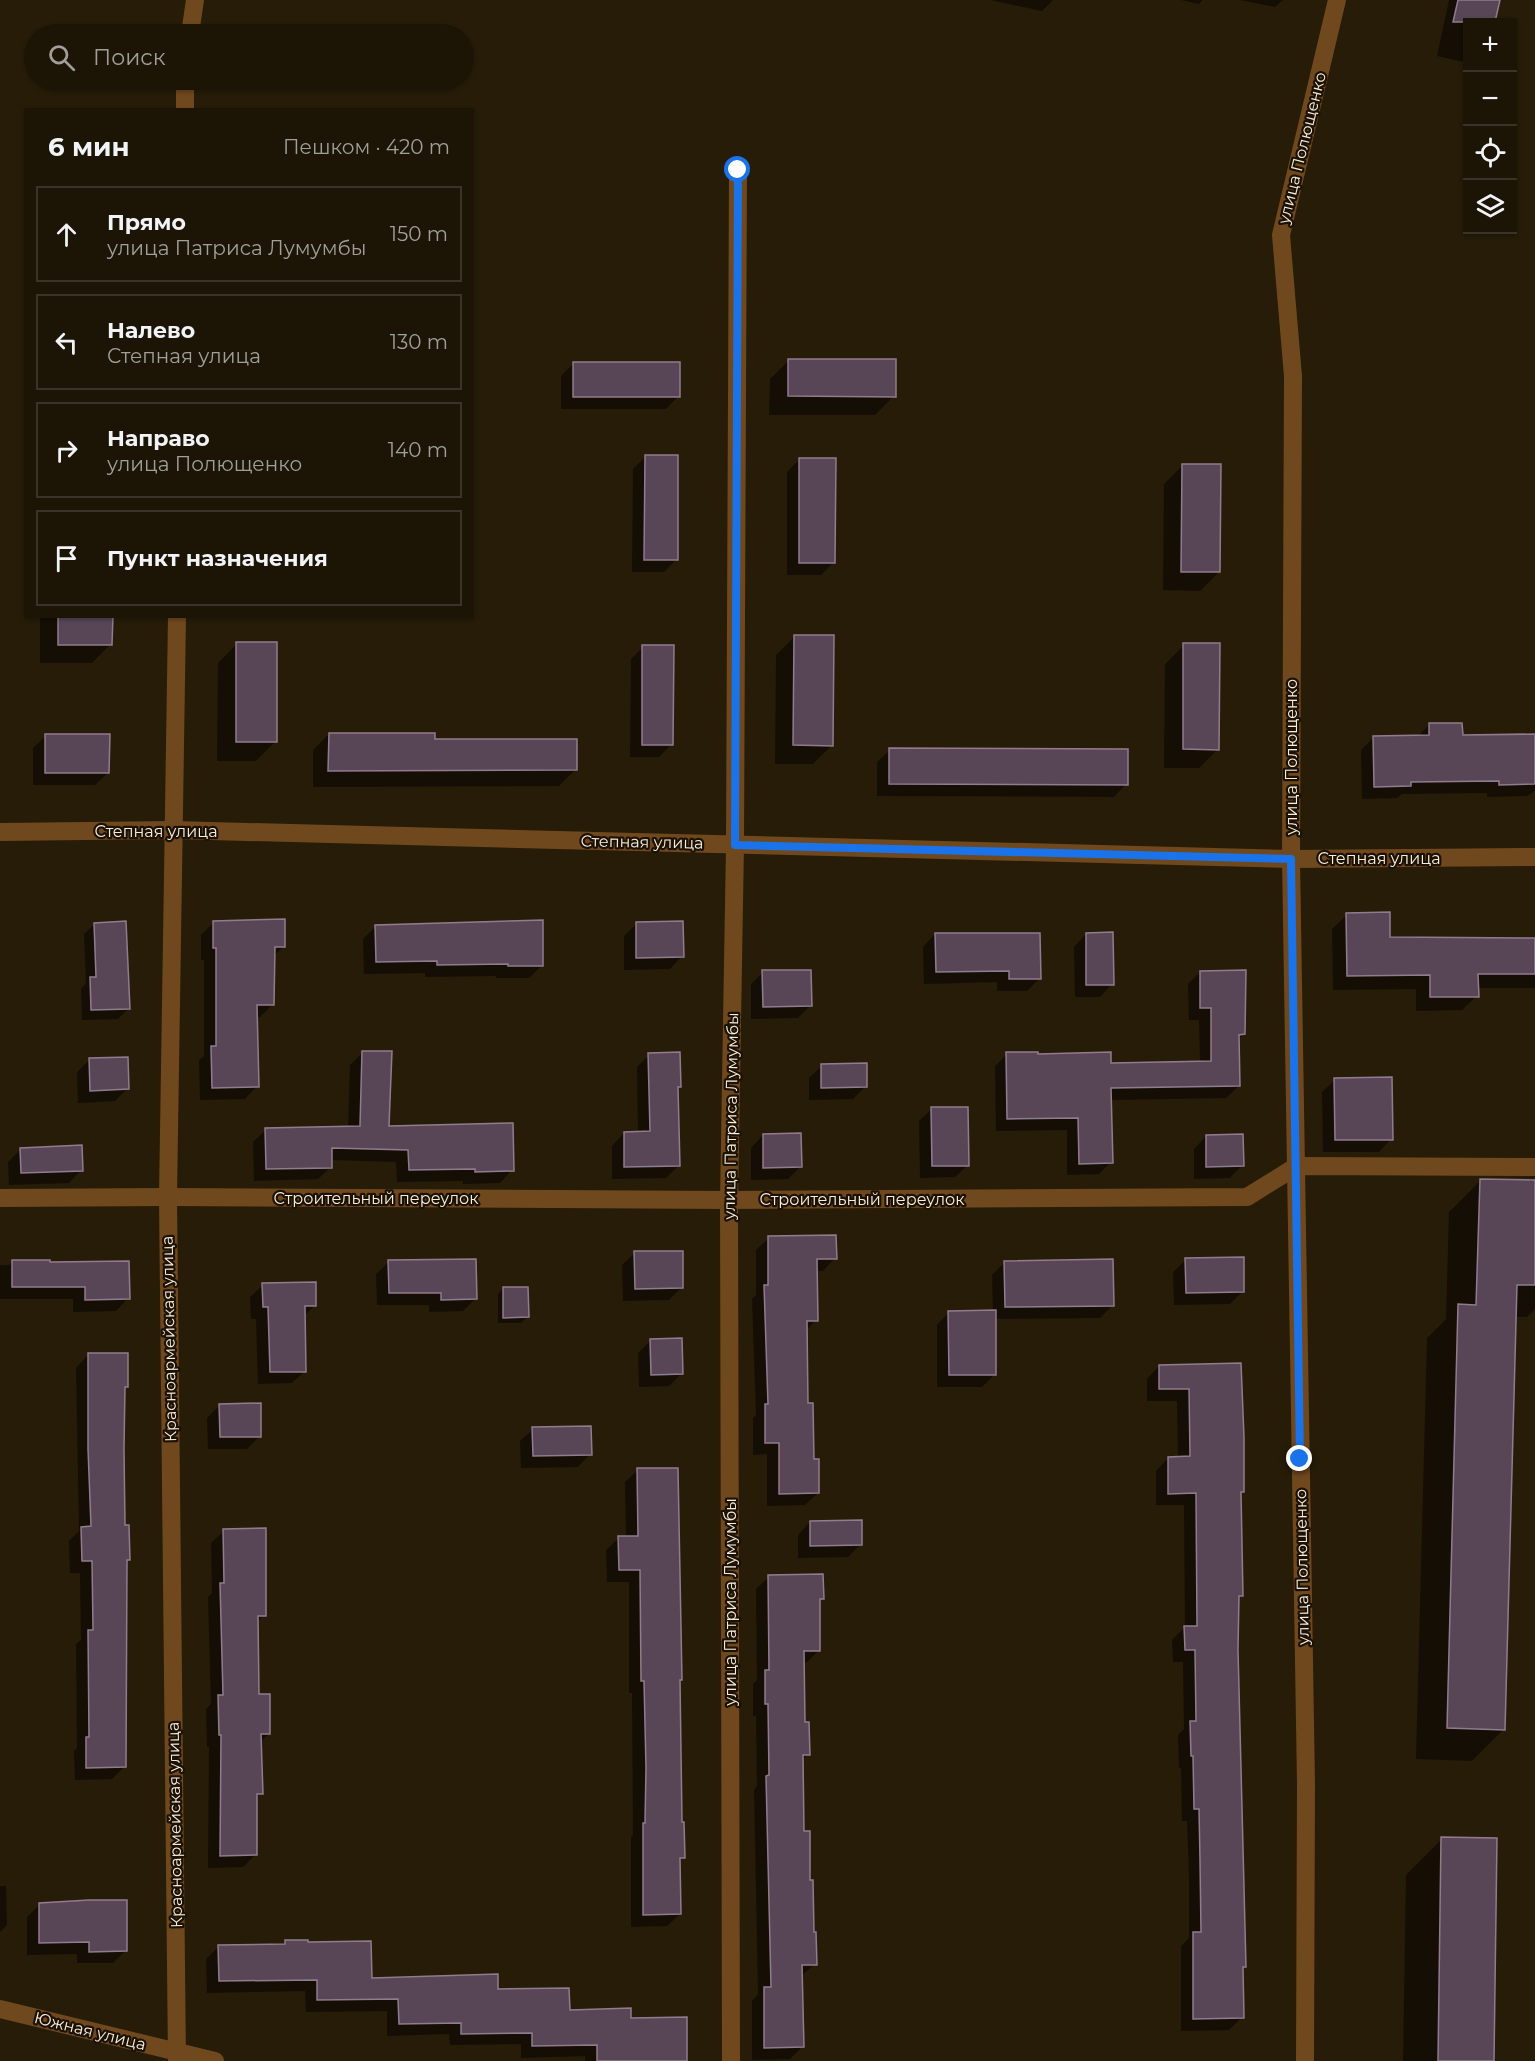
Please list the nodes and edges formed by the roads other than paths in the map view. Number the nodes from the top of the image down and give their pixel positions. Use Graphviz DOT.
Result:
graph roads {
  1 [pos="195,0"];
  2 [pos="1337,0"];
  3 [pos="191,24"];
  4 [pos="185,90"];
  5 [pos="185,108"];
  6 [pos="738,170"];
  7 [pos="177,618"];
  8 [pos="174,830"];
  9 [pos="0,832"];
  10 [pos="735,845"];
  11 [pos="1535,857"];
  12 [pos="1291,859"];
  13 [pos="1297,1166"];
  14 [pos="1535,1167"];
  15 [pos="168,1197"];
  16 [pos="0,1198"];
  17 [pos="729,1200"];
  18 [pos="0,2009"];
  19 [pos="177,2056"];
  20 [pos="215,2061"];
  21 [pos="731,2061"];
  22 [pos="1305,2061"];
  1 -- 3 [label="street"];
  2 -- 12 [label="street, улица Полющенко"];
  4 -- 5 [label="street"];
  6 -- 10 [label="street, улица Патриса Лумумбы"];
  7 -- 8 [label="street, Красноармейская улица"];
  8 -- 9 [label="street, Степная улица"];
  8 -- 10 [label="street, Степная улица"];
  8 -- 15 [label="street, Красноармейская улица"];
  10 -- 12 [label="street, Степная улица"];
  10 -- 17 [label="street, улица Патриса Лумумбы"];
  11 -- 12 [label="street, Степная улица"];
  12 -- 13 [label="street, улица Полющенко"];
  13 -- 14 [label="street"];
  13 -- 17 [label="street, Строительный переулок"];
  13 -- 22 [label="street, улица Полющенко"];
  15 -- 16 [label="street, Строительный переулок"];
  15 -- 17 [label="street, Строительный переулок"];
  15 -- 19 [label="street, Красноармейская улица"];
  17 -- 21 [label="street, улица Патриса Лумумбы"];
  18 -- 19 [label="street, Южная улица"];
  19 -- 20 [label="street, Южная улица"];
}
